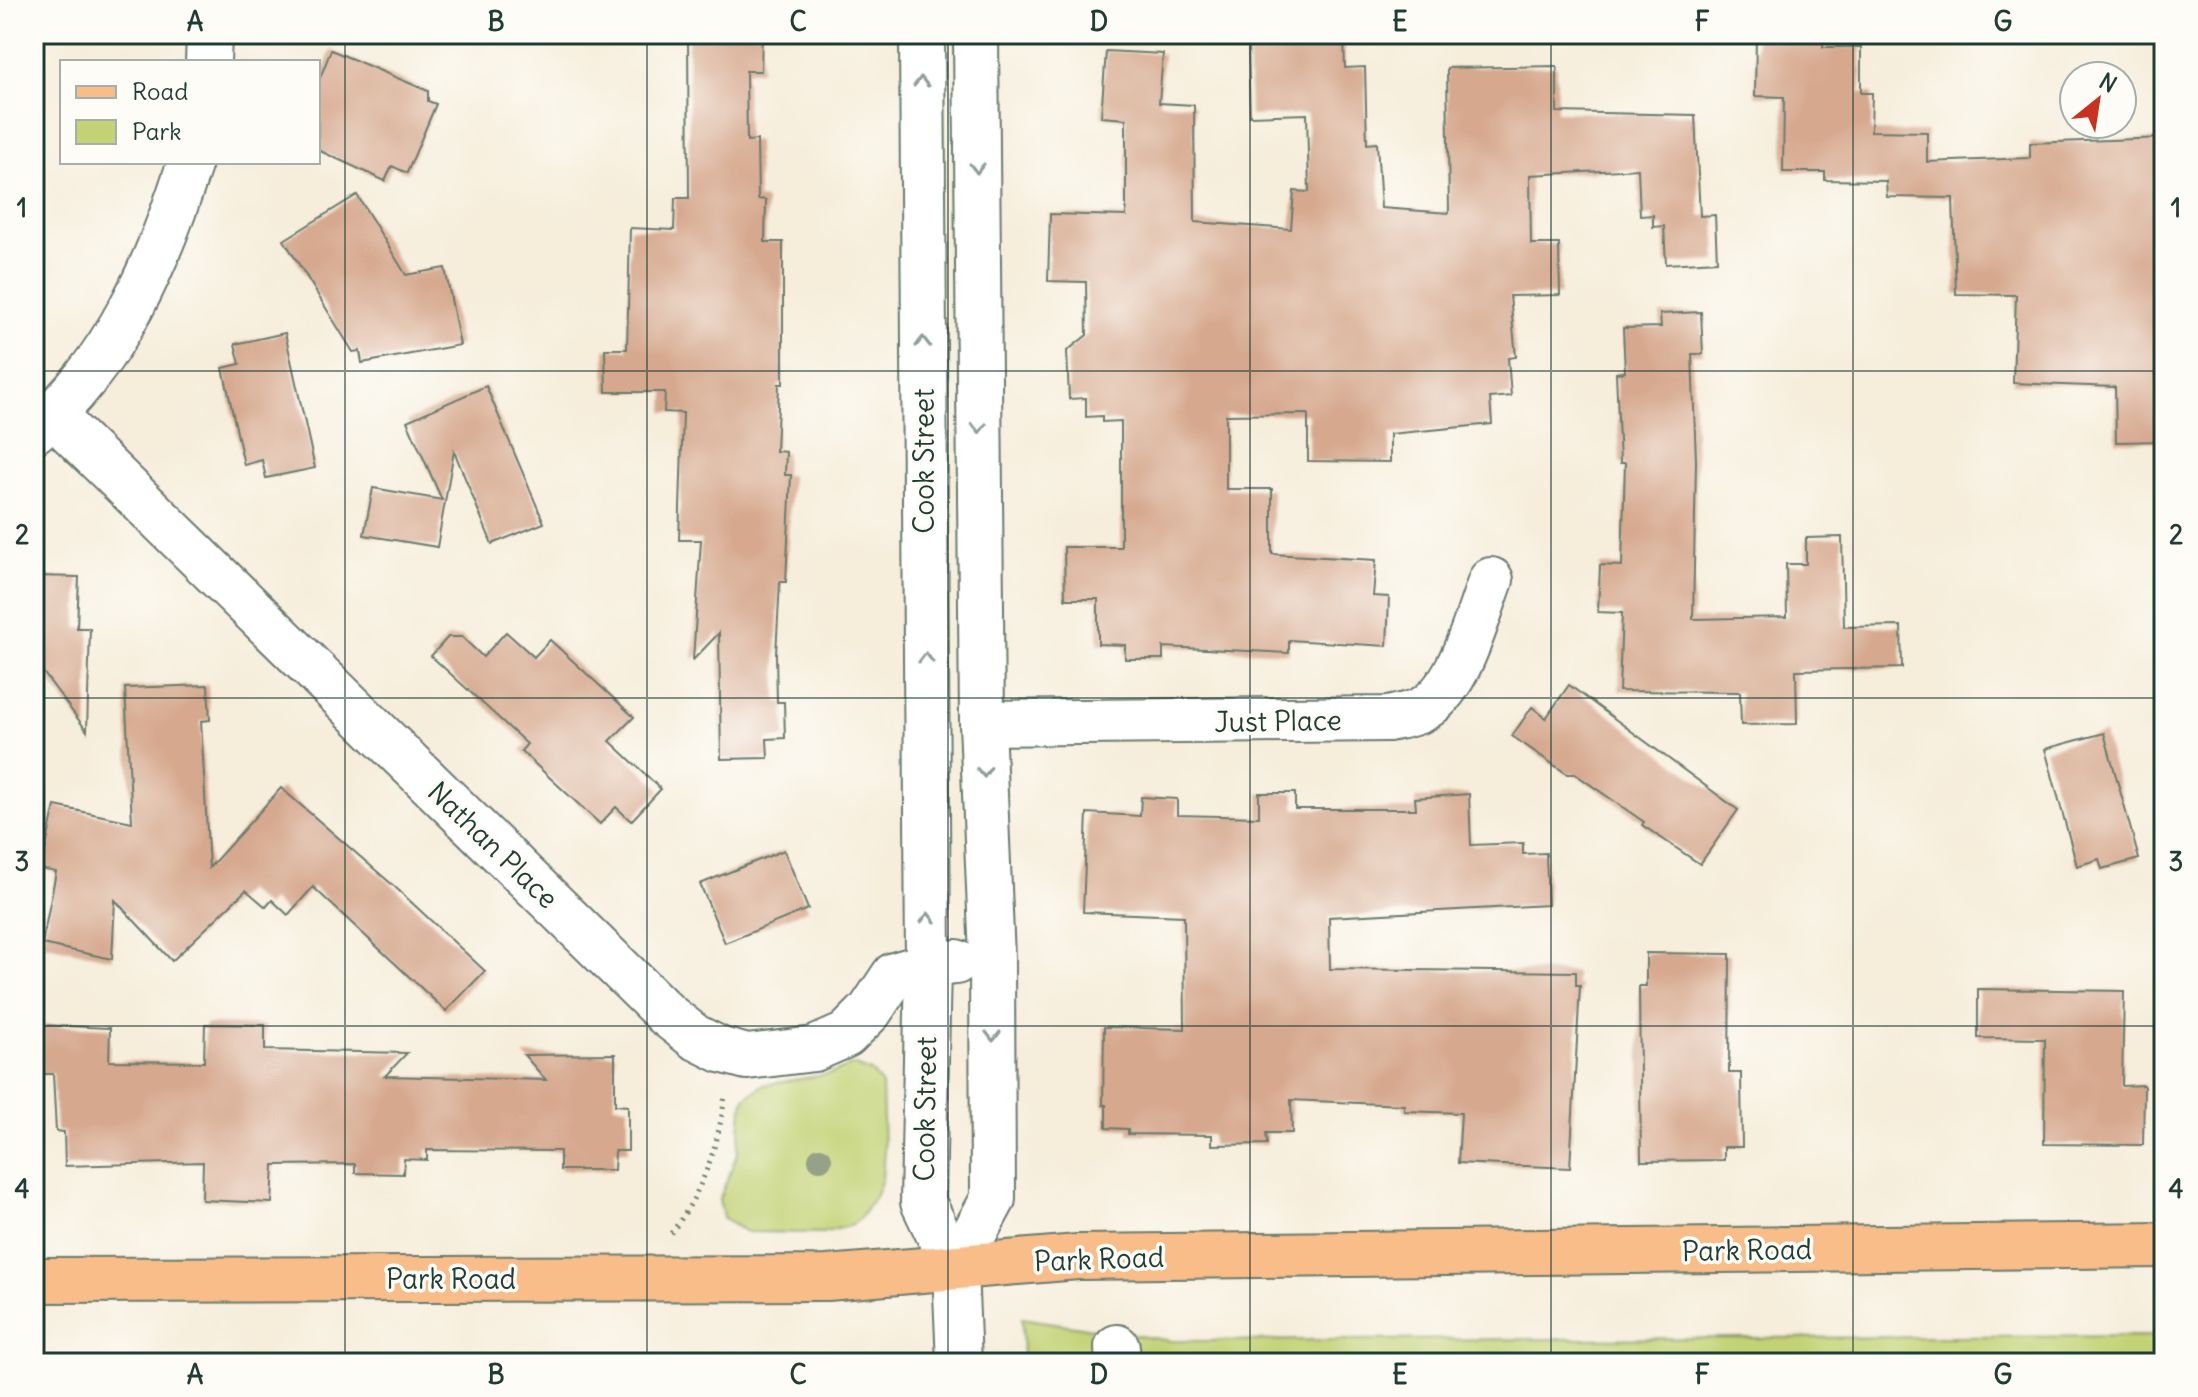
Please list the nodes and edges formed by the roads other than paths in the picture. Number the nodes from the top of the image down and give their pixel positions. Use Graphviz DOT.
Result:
graph roads {
  1 [pos="209,34"];
  2 [pos="921,34"];
  3 [pos="976,34"];
  4 [pos="208,60"];
  5 [pos="189,164"];
  6 [pos="43,423"];
  7 [pos="1491,580"];
  8 [pos="982,723"];
  9 [pos="992,958"];
  10 [pos="928,965"];
  11 [pos="2164,1245"];
  12 [pos="955,1269"];
  13 [pos="34,1280"];
  14 [pos="959,1363"];
  1 -- 4 [label="street"];
  10 -- 2 [label="street, Cook Street, one-way"];
  3 -- 8 [label="street, Cook Street, one-way"];
  5 -- 6 [label="street"];
  6 -- 10 [label="street, Nathan Place"];
  7 -- 8 [label="street, Just Place"];
  8 -- 9 [label="street, Cook Street, one-way"];
  9 -- 10 [label="street, Nathan Place"];
  9 -- 12 [label="street, Cook Street, one-way"];
  10 -- 12 [label="street, Cook Street"];
  11 -- 12 [label="main road, Park Road"];
  12 -- 13 [label="main road, Park Road"];
  12 -- 14 [label="street"];
}
